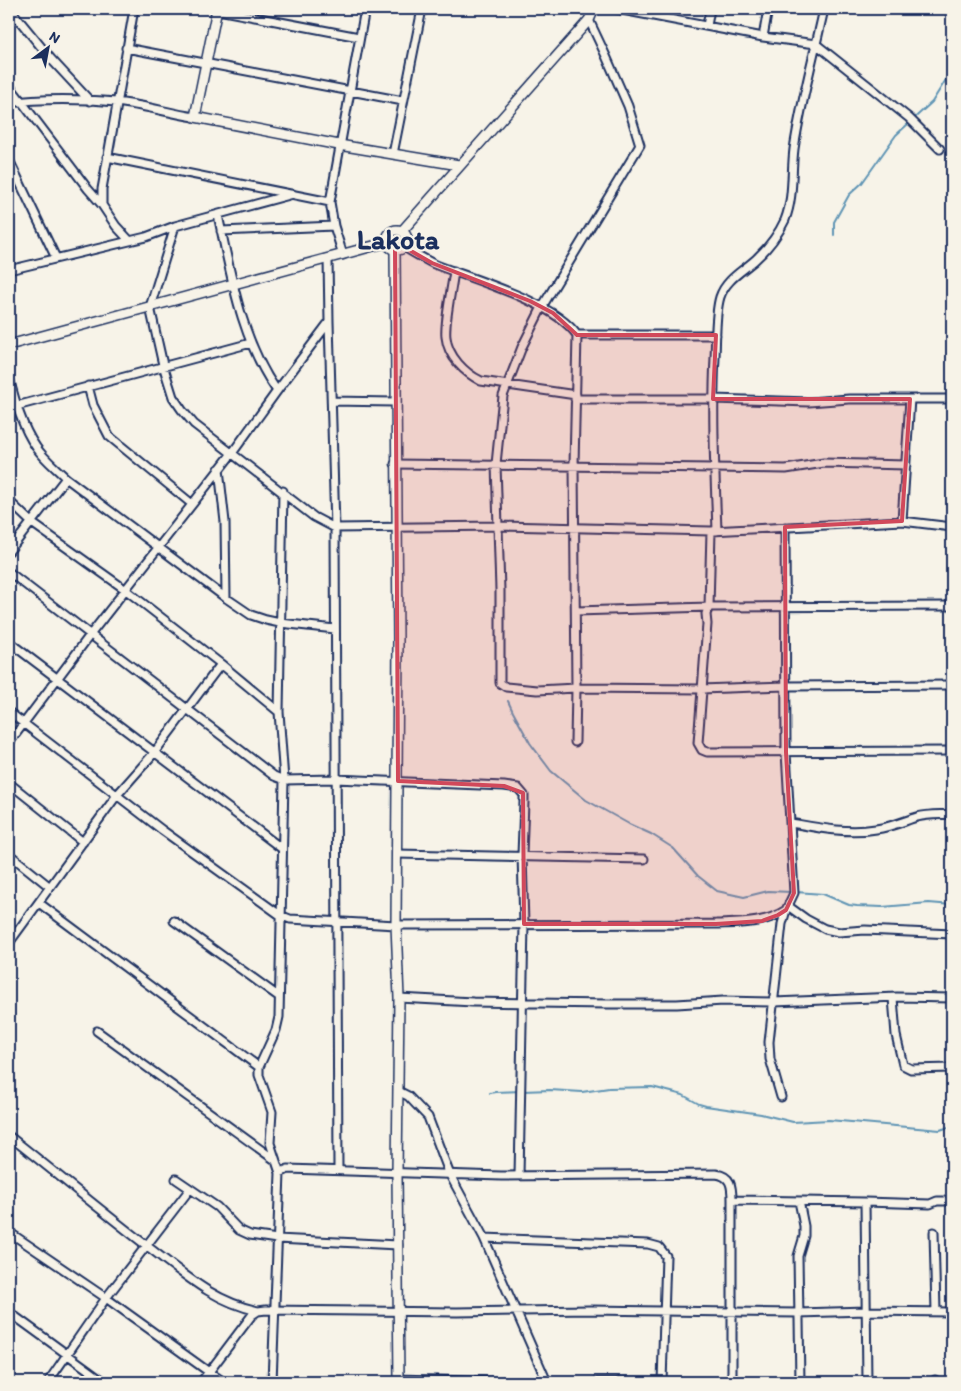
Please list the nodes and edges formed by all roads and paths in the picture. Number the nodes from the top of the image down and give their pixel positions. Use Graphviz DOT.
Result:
graph roads {
  1 [pos="10,9"];
  2 [pos="134,9"];
  3 [pos="215,9"];
  4 [pos="365,9"];
  5 [pos="422,9"];
  6 [pos="594,9"];
  7 [pos="617,9"];
  8 [pos="710,9"];
  9 [pos="768,9"];
  10 [pos="824,9"];
  11 [pos="657,13"];
  12 [pos="589,20"];
  13 [pos="707,26"];
  14 [pos="359,37"];
  15 [pos="762,37"];
  16 [pos="816,44"];
  17 [pos="126,48"];
  18 [pos="205,62"];
  19 [pos="9,85"];
  20 [pos="350,91"];
  21 [pos="22,101"];
  22 [pos="90,101"];
  23 [pos="403,101"];
  24 [pos="117,102"];
  25 [pos="9,103"];
  26 [pos="196,118"];
  27 [pos="339,145"];
  28 [pos="940,150"];
  29 [pos="393,154"];
  30 [pos="107,157"];
  31 [pos="9,160"];
  32 [pos="459,165"];
  33 [pos="293,194"];
  34 [pos="330,202"];
  35 [pos="102,205"];
  36 [pos="218,215"];
  37 [pos="175,226"];
  38 [pos="334,226"];
  39 [pos="221,231"];
  40 [pos="402,231"];
  41 [pos="129,240"];
  42 [pos="388,242"];
  43 [pos="400,248"];
  44 [pos="343,256"];
  45 [pos="56,258"];
  46 [pos="328,260"];
  47 [pos="9,270"];
  48 [pos="454,272"];
  49 [pos="233,285"];
  50 [pos="150,307"];
  51 [pos="542,307"];
  52 [pos="330,322"];
  53 [pos="578,335"];
  54 [pos="716,335"];
  55 [pos="251,343"];
  56 [pos="9,345"];
  57 [pos="163,366"];
  58 [pos="9,378"];
  59 [pos="506,385"];
  60 [pos="88,386"];
  61 [pos="277,391"];
  62 [pos="575,397"];
  63 [pos="713,399"];
  64 [pos="910,399"];
  65 [pos="952,399"];
  66 [pos="332,401"];
  67 [pos="395,402"];
  68 [pos="17,405"];
  69 [pos="9,408"];
  70 [pos="233,452"];
  71 [pos="396,464"];
  72 [pos="496,464"];
  73 [pos="574,465"];
  74 [pos="906,465"];
  75 [pos="714,468"];
  76 [pos="219,469"];
  77 [pos="66,478"];
  78 [pos="283,491"];
  79 [pos="9,501"];
  80 [pos="192,504"];
  81 [pos="902,521"];
  82 [pos="32,523"];
  83 [pos="498,526"];
  84 [pos="574,527"];
  85 [pos="785,527"];
  86 [pos="952,527"];
  87 [pos="335,528"];
  88 [pos="397,528"];
  89 [pos="714,531"];
  90 [pos="158,547"];
  91 [pos="9,551"];
  92 [pos="9,572"];
  93 [pos="126,590"];
  94 [pos="226,598"];
  95 [pos="784,606"];
  96 [pos="952,606"];
  97 [pos="709,607"];
  98 [pos="576,611"];
  99 [pos="280,623"];
  100 [pos="335,629"];
  101 [pos="90,635"];
  102 [pos="9,642"];
  103 [pos="221,664"];
  104 [pos="58,678"];
  105 [pos="786,686"];
  106 [pos="952,686"];
  107 [pos="576,688"];
  108 [pos="701,689"];
  109 [pos="187,709"];
  110 [pos="9,712"];
  111 [pos="279,712"];
  112 [pos="24,723"];
  113 [pos="575,742"];
  114 [pos="9,743"];
  115 [pos="952,751"];
  116 [pos="786,752"];
  117 [pos="154,753"];
  118 [pos="284,780"];
  119 [pos="336,780"];
  120 [pos="398,781"];
  121 [pos="9,783"];
  122 [pos="117,796"];
  123 [pos="952,814"];
  124 [pos="791,823"];
  125 [pos="83,842"];
  126 [pos="281,848"];
  127 [pos="9,854"];
  128 [pos="397,854"];
  129 [pos="522,855"];
  130 [pos="644,859"];
  131 [pos="50,887"];
  132 [pos="39,903"];
  133 [pos="787,908"];
  134 [pos="280,914"];
  135 [pos="174,921"];
  136 [pos="336,922"];
  137 [pos="524,924"];
  138 [pos="396,925"];
  139 [pos="9,930"];
  140 [pos="15,934"];
  141 [pos="952,934"];
  142 [pos="9,943"];
  143 [pos="278,996"];
  144 [pos="399,998"];
  145 [pos="893,998"];
  146 [pos="952,998"];
  147 [pos="521,1002"];
  148 [pos="774,1002"];
  149 [pos="97,1031"];
  150 [pos="259,1067"];
  151 [pos="952,1068"];
  152 [pos="398,1091"];
  153 [pos="782,1097"];
  154 [pos="9,1136"];
  155 [pos="275,1160"];
  156 [pos="338,1170"];
  157 [pos="280,1173"];
  158 [pos="397,1174"];
  159 [pos="450,1175"];
  160 [pos="519,1176"];
  161 [pos="176,1179"];
  162 [pos="190,1189"];
  163 [pos="732,1200"];
  164 [pos="799,1201"];
  165 [pos="952,1201"];
  166 [pos="865,1202"];
  167 [pos="9,1232"];
  168 [pos="934,1232"];
  169 [pos="484,1238"];
  170 [pos="277,1239"];
  171 [pos="398,1245"];
  172 [pos="147,1246"];
  173 [pos="106,1298"];
  174 [pos="274,1310"];
  175 [pos="258,1311"];
  176 [pos="398,1311"];
  177 [pos="517,1311"];
  178 [pos="731,1311"];
  179 [pos="866,1311"];
  180 [pos="9,1312"];
  181 [pos="663,1312"];
  182 [pos="936,1312"];
  183 [pos="952,1312"];
  184 [pos="798,1314"];
  185 [pos="66,1355"];
  186 [pos="209,1372"];
  187 [pos="398,1380"];
  188 [pos="48,1382"];
  189 [pos="105,1382"];
  190 [pos="201,1382"];
  191 [pos="224,1382"];
  192 [pos="272,1382"];
  193 [pos="506,1382"];
  194 [pos="547,1382"];
  195 [pos="596,1382"];
  196 [pos="636,1382"];
  197 [pos="662,1382"];
  198 [pos="732,1382"];
  199 [pos="800,1382"];
  200 [pos="867,1382"];
  1 -- 22 [label="street"];
  2 -- 17 [label="street"];
  3 -- 14 [label="street"];
  3 -- 18 [label="main road"];
  4 -- 14 [label="street"];
  5 -- 23 [label="street"];
  6 -- 12 [label="main road"];
  7 -- 11 [label="street"];
  8 -- 13 [label="street"];
  9 -- 15 [label="street"];
  10 -- 16 [label="street"];
  11 -- 13 [label="street"];
  12 -- 32 [label="main road"];
  12 -- 51 [label="street"];
  13 -- 15 [label="street"];
  14 -- 20 [label="street"];
  15 -- 16 [label="street"];
  16 -- 28 [label="street"];
  16 -- 54 [label="street"];
  17 -- 18 [label="street"];
  17 -- 24 [label="street"];
  18 -- 20 [label="street"];
  18 -- 26 [label="main road"];
  19 -- 21 [label="street"];
  20 -- 23 [label="street"];
  20 -- 27 [label="street"];
  21 -- 22 [label="street"];
  21 -- 25 [label="street"];
  21 -- 35 [label="street"];
  22 -- 24 [label="street"];
  23 -- 29 [label="street"];
  24 -- 26 [label="street"];
  24 -- 30 [label="street"];
  26 -- 27 [label="main road"];
  27 -- 29 [label="main road"];
  27 -- 34 [label="street"];
  29 -- 32 [label="main road"];
  30 -- 33 [label="street"];
  30 -- 35 [label="street"];
  31 -- 45 [label="street"];
  32 -- 40 [label="main road"];
  33 -- 34 [label="street"];
  33 -- 36 [label="street"];
  34 -- 38 [label="street"];
  35 -- 41 [label="street"];
  36 -- 37 [label="street"];
  36 -- 39 [label="street"];
  37 -- 41 [label="street"];
  37 -- 50 [label="street"];
  38 -- 39 [label="street"];
  38 -- 44 [label="street"];
  39 -- 49 [label="street"];
  40 -- 42 [label="main road"];
  40 -- 43 [label="main road"];
  41 -- 45 [label="street"];
  42 -- 43 [label="main road"];
  42 -- 44 [label="main road"];
  43 -- 48 [label="street"];
  43 -- 67 [label="main road"];
  44 -- 46 [label="main road"];
  45 -- 47 [label="street"];
  46 -- 49 [label="main road"];
  46 -- 52 [label="street"];
  48 -- 51 [label="street"];
  48 -- 59 [label="street"];
  49 -- 50 [label="main road"];
  49 -- 55 [label="street"];
  50 -- 56 [label="main road"];
  50 -- 57 [label="street"];
  51 -- 53 [label="street"];
  51 -- 59 [label="street"];
  52 -- 61 [label="street"];
  52 -- 66 [label="street"];
  53 -- 54 [label="street"];
  53 -- 62 [label="street"];
  54 -- 63 [label="street"];
  55 -- 57 [label="street"];
  55 -- 61 [label="street"];
  57 -- 60 [label="street"];
  57 -- 70 [label="street"];
  58 -- 68 [label="street"];
  59 -- 62 [label="street"];
  59 -- 72 [label="street"];
  60 -- 68 [label="street"];
  60 -- 80 [label="street"];
  61 -- 70 [label="street"];
  62 -- 63 [label="street"];
  62 -- 73 [label="street"];
  63 -- 64 [label="street"];
  63 -- 75 [label="street"];
  64 -- 65 [label="street"];
  64 -- 74 [label="street"];
  66 -- 67 [label="street"];
  66 -- 87 [label="street"];
  67 -- 71 [label="main road"];
  68 -- 69 [label="street"];
  68 -- 77 [label="street"];
  70 -- 76 [label="street"];
  70 -- 78 [label="street"];
  71 -- 72 [label="street"];
  71 -- 88 [label="main road"];
  72 -- 73 [label="street"];
  72 -- 83 [label="street"];
  73 -- 75 [label="street"];
  73 -- 84 [label="street"];
  74 -- 75 [label="street"];
  74 -- 81 [label="street"];
  75 -- 89 [label="street"];
  76 -- 80 [label="street"];
  76 -- 94 [label="street"];
  77 -- 82 [label="street"];
  77 -- 90 [label="street"];
  78 -- 87 [label="street"];
  78 -- 99 [label="street"];
  79 -- 82 [label="street"];
  80 -- 90 [label="street"];
  81 -- 85 [label="street"];
  81 -- 86 [label="street"];
  82 -- 91 [label="street"];
  82 -- 93 [label="street"];
  83 -- 84 [label="street"];
  83 -- 88 [label="street"];
  83 -- 107 [label="street"];
  84 -- 89 [label="street"];
  84 -- 98 [label="street"];
  85 -- 89 [label="street"];
  85 -- 95 [label="street"];
  87 -- 88 [label="street"];
  87 -- 100 [label="street"];
  88 -- 120 [label="main road"];
  89 -- 97 [label="street"];
  90 -- 93 [label="street"];
  90 -- 94 [label="street"];
  92 -- 101 [label="street"];
  93 -- 101 [label="street"];
  93 -- 103 [label="street"];
  94 -- 99 [label="street"];
  95 -- 96 [label="street"];
  95 -- 97 [label="street"];
  95 -- 105 [label="street"];
  97 -- 98 [label="street"];
  97 -- 108 [label="street"];
  98 -- 107 [label="street"];
  99 -- 100 [label="street"];
  99 -- 111 [label="street"];
  100 -- 119 [label="street"];
  101 -- 104 [label="street"];
  101 -- 109 [label="street"];
  102 -- 104 [label="street"];
  103 -- 109 [label="street"];
  103 -- 111 [label="street"];
  104 -- 112 [label="street"];
  104 -- 117 [label="street"];
  105 -- 106 [label="street"];
  105 -- 108 [label="street"];
  105 -- 116 [label="street"];
  107 -- 108 [label="street"];
  107 -- 113 [label="street"];
  108 -- 116 [label="street"];
  109 -- 117 [label="street"];
  109 -- 118 [label="street"];
  110 -- 112 [label="street"];
  111 -- 118 [label="street"];
  112 -- 114 [label="street"];
  112 -- 122 [label="street"];
  115 -- 116 [label="street"];
  116 -- 124 [label="street"];
  117 -- 122 [label="street"];
  117 -- 126 [label="street"];
  118 -- 119 [label="street"];
  118 -- 126 [label="street"];
  119 -- 120 [label="street"];
  119 -- 136 [label="street"];
  120 -- 128 [label="main road"];
  120 -- 129 [label="street"];
  121 -- 125 [label="street"];
  122 -- 125 [label="street"];
  122 -- 134 [label="street"];
  123 -- 124 [label="street"];
  124 -- 133 [label="street"];
  125 -- 131 [label="street"];
  126 -- 134 [label="street"];
  127 -- 131 [label="street"];
  128 -- 129 [label="street"];
  128 -- 138 [label="main road"];
  129 -- 130 [label="street"];
  129 -- 137 [label="street"];
  131 -- 132 [label="street"];
  132 -- 140 [label="street"];
  132 -- 150 [label="street"];
  133 -- 137 [label="street"];
  133 -- 141 [label="street"];
  133 -- 148 [label="street"];
  134 -- 136 [label="street"];
  134 -- 143 [label="street"];
  135 -- 143 [label="street"];
  136 -- 138 [label="street"];
  136 -- 156 [label="street"];
  137 -- 138 [label="street"];
  137 -- 147 [label="street"];
  138 -- 144 [label="main road"];
  139 -- 140 [label="street"];
  140 -- 142 [label="street"];
  143 -- 150 [label="street"];
  144 -- 147 [label="street"];
  144 -- 152 [label="main road"];
  145 -- 146 [label="street"];
  145 -- 148 [label="street"];
  145 -- 151 [label="street"];
  147 -- 148 [label="street"];
  147 -- 160 [label="street"];
  148 -- 153 [label="street"];
  149 -- 155 [label="street"];
  150 -- 155 [label="street"];
  152 -- 158 [label="main road"];
  152 -- 159 [label="street"];
  154 -- 172 [label="street"];
  155 -- 157 [label="street"];
  156 -- 157 [label="street"];
  156 -- 158 [label="street"];
  157 -- 170 [label="street"];
  158 -- 159 [label="street"];
  158 -- 171 [label="main road"];
  159 -- 160 [label="street"];
  159 -- 169 [label="street"];
  160 -- 163 [label="street"];
  161 -- 162 [label="street"];
  162 -- 170 [label="street"];
  162 -- 172 [label="street"];
  163 -- 164 [label="street"];
  163 -- 178 [label="street"];
  164 -- 166 [label="street"];
  164 -- 184 [label="street"];
  165 -- 166 [label="street"];
  166 -- 179 [label="street"];
  167 -- 173 [label="street"];
  168 -- 182 [label="street"];
  169 -- 177 [label="street"];
  169 -- 181 [label="street"];
  170 -- 171 [label="street"];
  170 -- 174 [label="street"];
  171 -- 176 [label="main road"];
  172 -- 173 [label="street"];
  172 -- 175 [label="street"];
  173 -- 185 [label="street"];
  173 -- 186 [label="street"];
  174 -- 175 [label="street"];
  174 -- 176 [label="street"];
  174 -- 192 [label="street"];
  175 -- 186 [label="street"];
  176 -- 177 [label="street"];
  176 -- 187 [label="main road"];
  177 -- 181 [label="street"];
  177 -- 194 [label="street"];
  178 -- 181 [label="street"];
  178 -- 184 [label="street"];
  178 -- 198 [label="street"];
  179 -- 182 [label="street"];
  179 -- 184 [label="street"];
  179 -- 200 [label="street"];
  180 -- 185 [label="street"];
  181 -- 197 [label="street"];
  182 -- 183 [label="street"];
  184 -- 199 [label="street"];
  185 -- 188 [label="street"];
  185 -- 189 [label="street"];
  186 -- 190 [label="street"];
  186 -- 191 [label="street"];
  187 -- 193 [label="street"];
  195 -- 196 [label="street"];
}
